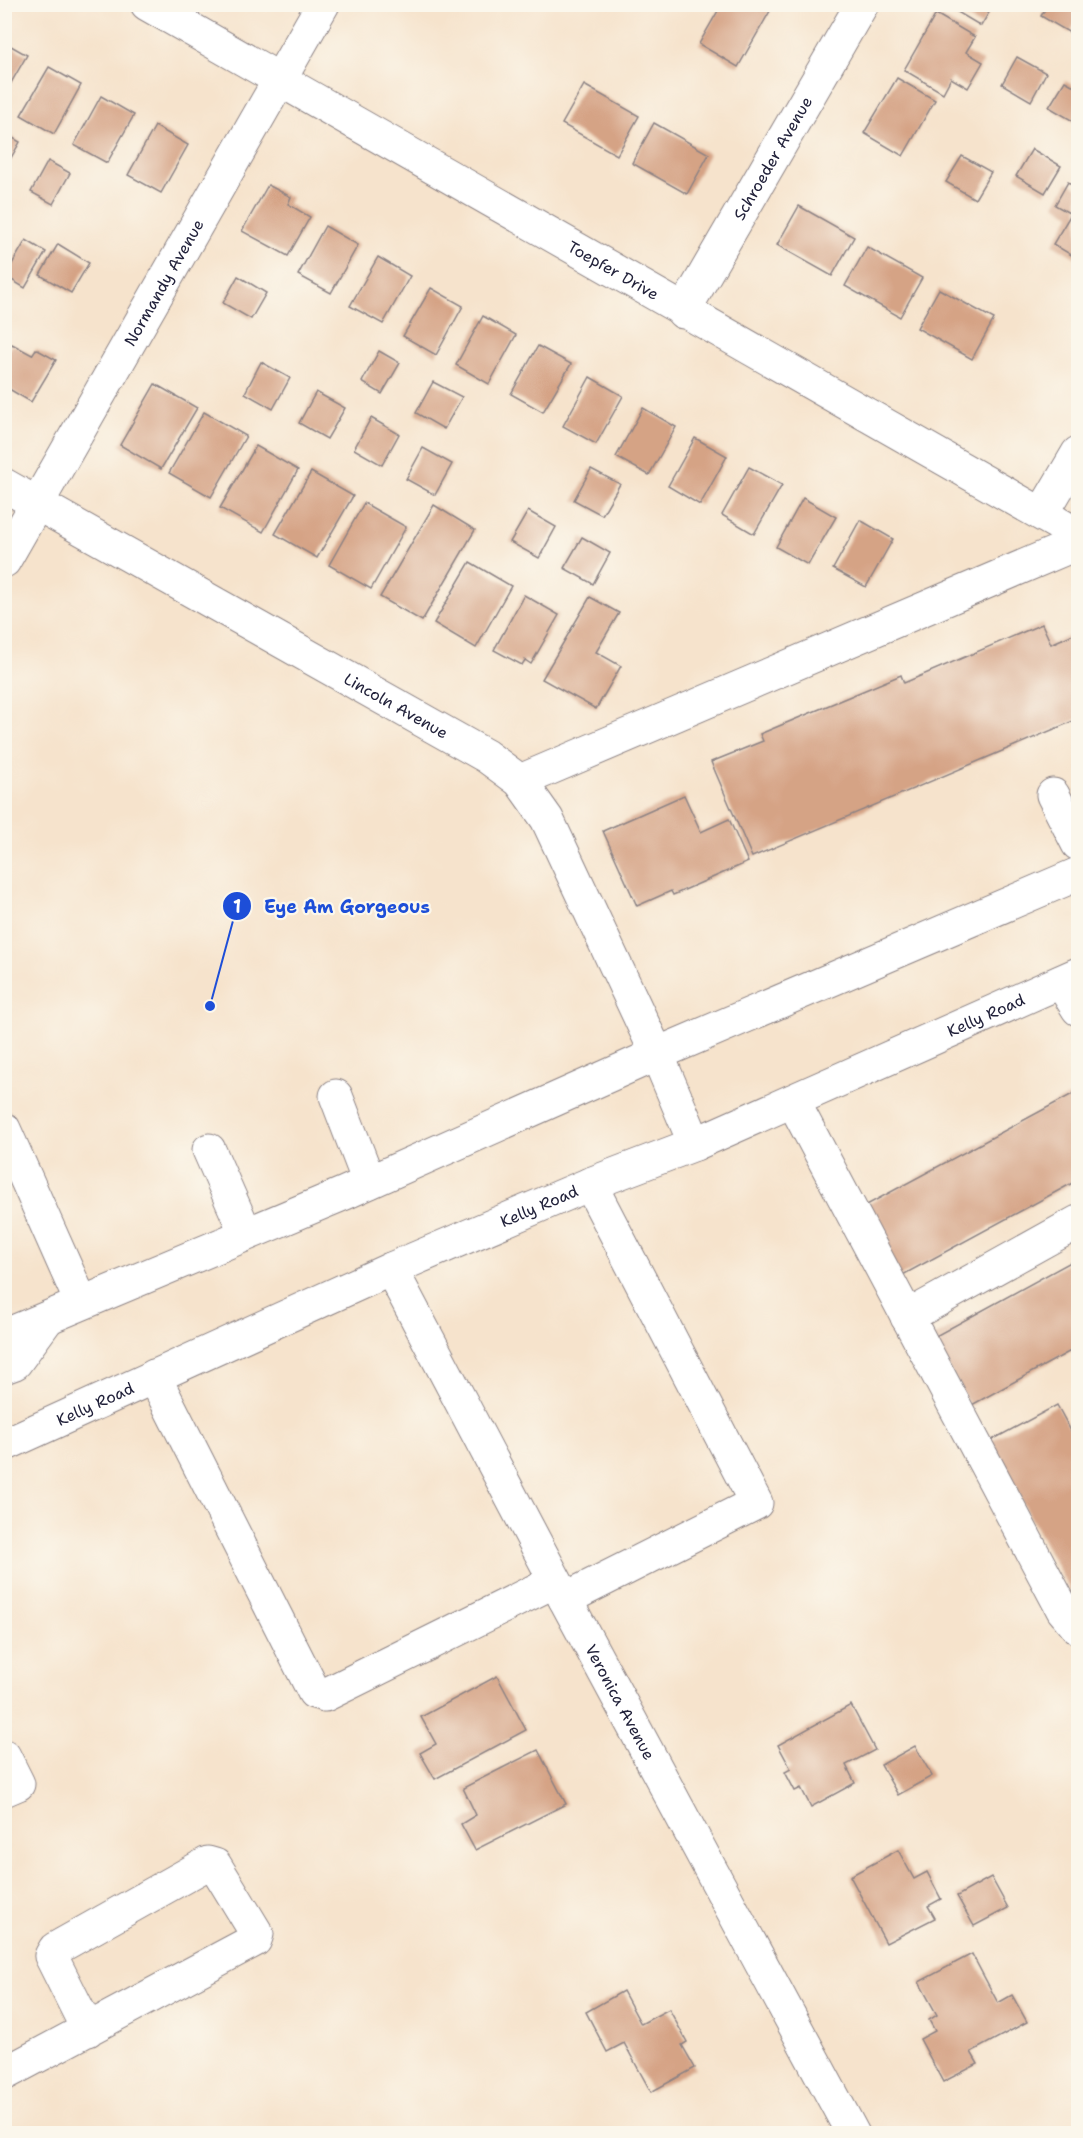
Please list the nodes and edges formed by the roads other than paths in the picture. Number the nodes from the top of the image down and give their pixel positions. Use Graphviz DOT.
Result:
graph roads {
  1 [pos="147,4"];
  2 [pos="323,4"];
  3 [pos="862,4"];
  4 [pos="279,80"];
  5 [pos="683,312"];
  6 [pos="1078,453"];
  7 [pos="4,485"];
  8 [pos="37,504"];
  9 [pos="1042,514"];
  10 [pos="1078,535"];
  11 [pos="1078,543"];
  12 [pos="4,561"];
  13 [pos="520,781"];
  14 [pos="1053,795"];
  15 [pos="1078,844"];
  16 [pos="1078,874"];
  17 [pos="1070,978"];
  18 [pos="1078,1009"];
  19 [pos="657,1053"];
  20 [pos="336,1096"];
  21 [pos="793,1101"];
  22 [pos="4,1129"];
  23 [pos="695,1144"];
  24 [pos="209,1150"];
  25 [pos="369,1182"];
  26 [pos="590,1184"];
  27 [pos="1078,1222"];
  28 [pos="246,1234"];
  29 [pos="392,1269"];
  30 [pos="81,1302"];
  31 [pos="49,1317"];
  32 [pos="907,1317"];
  33 [pos="4,1336"];
  34 [pos="4,1367"];
  35 [pos="154,1376"];
  36 [pos="4,1445"];
  37 [pos="560,1590"];
  38 [pos="1078,1628"];
  39 [pos="4,1756"];
  40 [pos="4,1790"];
  41 [pos="88,2030"];
  42 [pos="4,2074"];
  43 [pos="853,2133"];
  1 -- 4 [label="street, Toepfer Drive"];
  2 -- 4 [label="street, Normandy Avenue"];
  3 -- 5 [label="street, Schroeder Avenue"];
  4 -- 5 [label="street, Toepfer Drive"];
  4 -- 8 [label="street, Normandy Avenue"];
  5 -- 9 [label="street, Toepfer Drive"];
  6 -- 9 [label="street"];
  7 -- 8 [label="street, Lincoln Avenue"];
  8 -- 12 [label="street, Normandy Avenue"];
  8 -- 13 [label="street, Lincoln Avenue"];
  9 -- 10 [label="street, Toepfer Drive"];
  11 -- 13 [label="street"];
  13 -- 19 [label="street, Lincoln Avenue"];
  14 -- 15 [label="street"];
  16 -- 19 [label="street"];
  17 -- 18 [label="street"];
  17 -- 21 [label="street, Kelly Road"];
  19 -- 23 [label="street, Lincoln Avenue"];
  19 -- 25 [label="street"];
  20 -- 25 [label="street"];
  21 -- 23 [label="street, Kelly Road"];
  21 -- 32 [label="street"];
  22 -- 30 [label="street"];
  23 -- 26 [label="street, Kelly Road"];
  24 -- 28 [label="street"];
  25 -- 28 [label="street"];
  26 -- 29 [label="street, Kelly Road"];
  26 -- 37 [label="street"];
  27 -- 32 [label="street"];
  28 -- 30 [label="street"];
  29 -- 35 [label="street, Kelly Road"];
  29 -- 37 [label="street, Veronica Avenue"];
  30 -- 31 [label="street"];
  31 -- 33 [label="street"];
  31 -- 34 [label="street"];
  32 -- 38 [label="street"];
  35 -- 36 [label="street, Kelly Road"];
  35 -- 37 [label="street"];
  37 -- 43 [label="street, Veronica Avenue"];
  39 -- 40 [label="street"];
  41 -- 41 [label="street"];
  41 -- 42 [label="street"];
}
